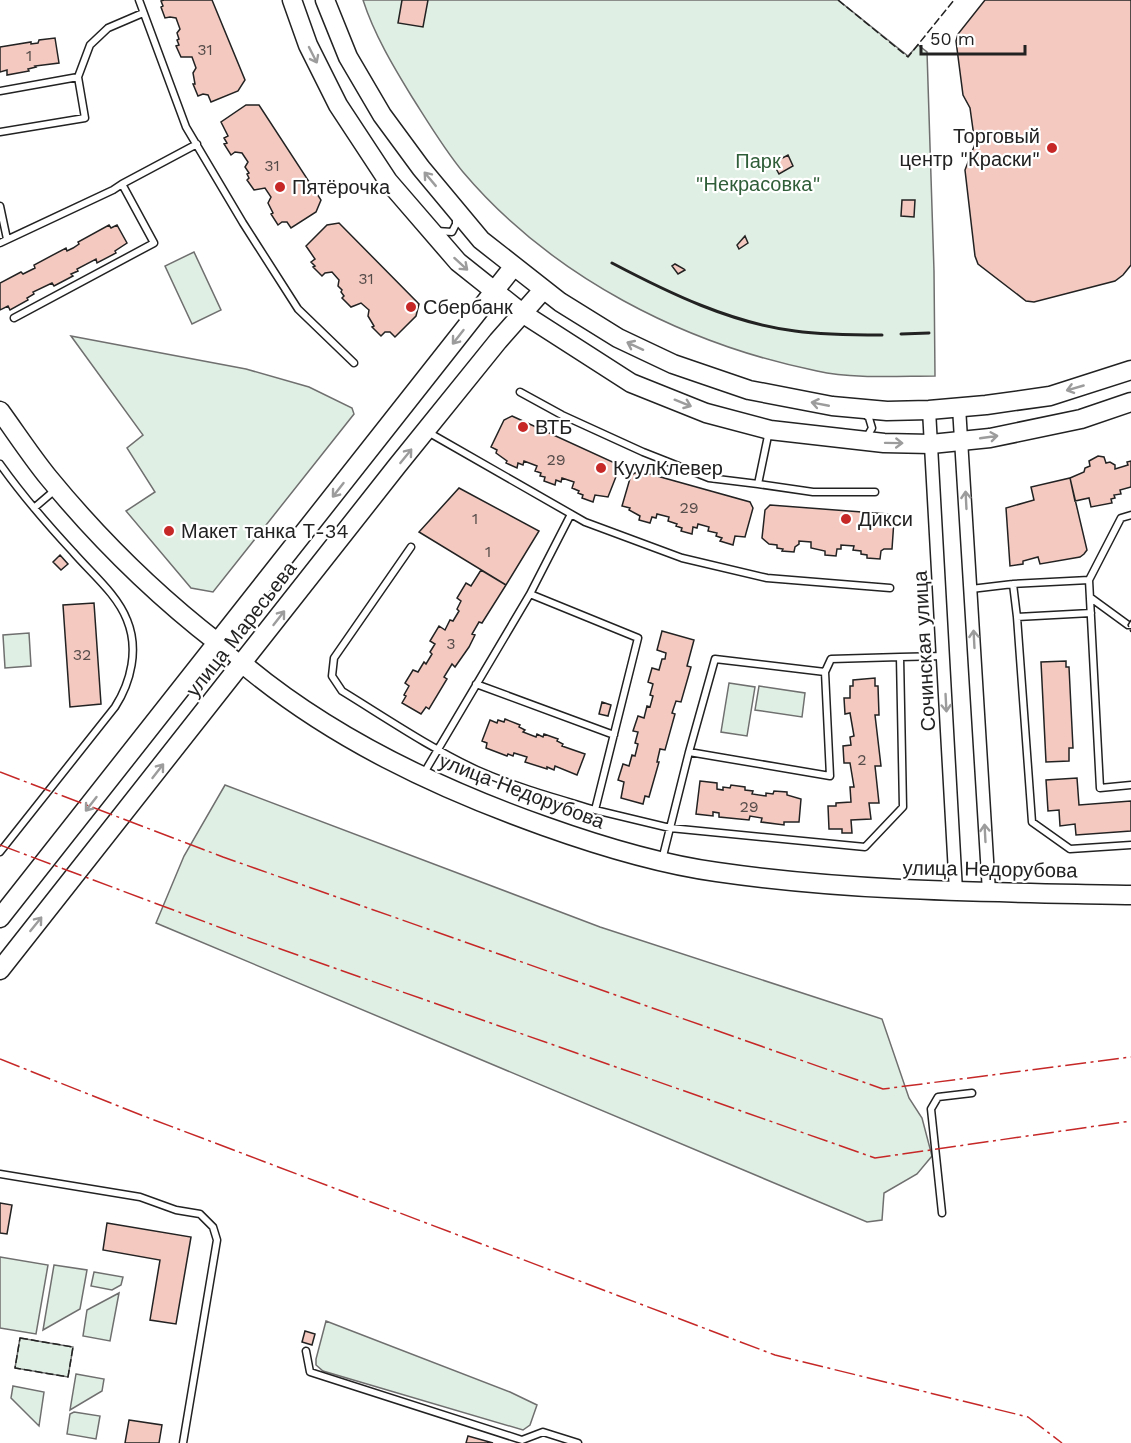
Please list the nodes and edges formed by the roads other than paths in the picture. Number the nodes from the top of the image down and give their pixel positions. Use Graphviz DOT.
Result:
graph roads {
  1 [pos="139,0"];
  2 [pos="292,0"];
  3 [pos="325,0"];
  4 [pos="143,13"];
  5 [pos="78,77"];
  6 [pos="0,91"];
  7 [pos="0,132"];
  8 [pos="197,144"];
  9 [pos="122,184"];
  10 [pos="0,206"];
  11 [pos="454,208"];
  12 [pos="430,230"];
  13 [pos="3,241"];
  14 [pos="514,266"];
  15 [pos="543,290"];
  16 [pos="495,291"];
  17 [pos="522,313"];
  18 [pos="15,318"];
  19 [pos="596,324"];
  20 [pos="578,348"];
  21 [pos="354,363"];
  22 [pos="1130,368"];
  23 [pos="520,392"];
  24 [pos="1131,402"];
  25 [pos="959,407"];
  26 [pos="858,408"];
  27 [pos="929,410"];
  28 [pos="0,411"];
  29 [pos="770,430"];
  30 [pos="426,431"];
  31 [pos="858,440"];
  32 [pos="962,441"];
  33 [pos="931,444"];
  34 [pos="0,464"];
  35 [pos="758,484"];
  36 [pos="58,488"];
  37 [pos="875,492"];
  38 [pos="34,508"];
  39 [pos="571,514"];
  40 [pos="1131,515"];
  41 [pos="411,547"];
  42 [pos="1089,580"];
  43 [pos="1013,584"];
  44 [pos="890,588"];
  45 [pos="971,589"];
  46 [pos="530,594"];
  47 [pos="1090,598"];
  48 [pos="1092,613"];
  49 [pos="1017,617"];
  50 [pos="1131,625"];
  51 [pos="218,643"];
  52 [pos="944,656"];
  53 [pos="900,657"];
  54 [pos="243,664"];
  55 [pos="825,672"];
  56 [pos="476,684"];
  57 [pos="614,735"];
  58 [pos="438,750"];
  59 [pos="689,752"];
  60 [pos="422,776"];
  61 [pos="1131,785"];
  62 [pos="595,810"];
  63 [pos="670,828"];
  64 [pos="1131,845"];
  65 [pos="0,852"];
  66 [pos="662,861"];
  67 [pos="957,891"];
  68 [pos="989,892"];
  69 [pos="1131,895"];
  70 [pos="0,918"];
  71 [pos="0,970"];
  72 [pos="972,1093"];
  73 [pos="0,1174"];
  74 [pos="942,1213"];
  75 [pos="306,1351"];
  76 [pos="183,1443"];
  77 [pos="578,1443"];
  1 -- 4 [label="lane"];
  2 -- 12 [label="street, one-way"];
  11 -- 3 [label="street, one-way"];
  4 -- 5 [label="lane"];
  4 -- 8 [label="lane"];
  5 -- 6 [label="lane"];
  5 -- 7 [label="lane"];
  8 -- 9 [label="lane"];
  8 -- 21 [label="lane"];
  9 -- 13 [label="lane"];
  9 -- 18 [label="lane"];
  10 -- 13 [label="lane"];
  11 -- 12 [label="lane"];
  11 -- 14 [label="street"];
  12 -- 16 [label="street, one-way"];
  14 -- 15 [label="street"];
  14 -- 16 [label="street, улица Маресьева"];
  15 -- 17 [label="street, улица Маресьева"];
  15 -- 19 [label="street"];
  16 -- 17 [label="street"];
  16 -- 51 [label="street, улица Маресьева, one-way"];
  17 -- 20 [label="street"];
  17 -- 30 [label="street, улица Маресьева"];
  19 -- 20 [label="street"];
  26 -- 19 [label="street, one-way"];
  20 -- 29 [label="street, one-way"];
  22 -- 25 [label="street, one-way"];
  23 -- 35 [label="lane"];
  32 -- 24 [label="street, one-way"];
  25 -- 27 [label="street"];
  25 -- 32 [label="street"];
  26 -- 27 [label="street"];
  26 -- 31 [label="lane"];
  27 -- 33 [label="street, Сочинская улица"];
  28 -- 36 [label="street, улица Недорубова"];
  29 -- 31 [label="street"];
  29 -- 35 [label="lane"];
  30 -- 39 [label="lane"];
  54 -- 30 [label="street, улица Маресьева, one-way"];
  31 -- 33 [label="street, one-way"];
  32 -- 33 [label="street"];
  45 -- 32 [label="street, one-way"];
  33 -- 52 [label="street, Сочинская улица"];
  34 -- 38 [label="lane"];
  35 -- 37 [label="lane"];
  36 -- 38 [label="lane"];
  36 -- 51 [label="street, улица Недорубова"];
  38 -- 65 [label="lane"];
  39 -- 44 [label="lane"];
  39 -- 46 [label="lane"];
  40 -- 42 [label="lane"];
  41 -- 58 [label="lane"];
  42 -- 43 [label="lane"];
  42 -- 47 [label="lane"];
  43 -- 45 [label="lane"];
  43 -- 49 [label="lane"];
  68 -- 45 [label="street, one-way"];
  46 -- 56 [label="lane"];
  46 -- 57 [label="lane"];
  47 -- 48 [label="lane"];
  47 -- 50 [label="lane"];
  48 -- 49 [label="lane"];
  48 -- 61 [label="lane"];
  49 -- 64 [label="lane"];
  51 -- 54 [label="street, улица Недорубова"];
  51 -- 70 [label="street, улица Маресьева, one-way"];
  52 -- 53 [label="lane"];
  52 -- 67 [label="street, Сочинская улица, one-way"];
  53 -- 55 [label="lane"];
  53 -- 63 [label="lane"];
  54 -- 60 [label="street, улица Недорубова"];
  71 -- 54 [label="street, улица Маресьева, one-way"];
  55 -- 59 [label="lane"];
  55 -- 59 [label="lane"];
  56 -- 57 [label="lane"];
  56 -- 58 [label="lane"];
  57 -- 62 [label="lane"];
  58 -- 60 [label="lane"];
  58 -- 62 [label="lane"];
  59 -- 63 [label="lane"];
  60 -- 66 [label="street, улица Недорубова"];
  62 -- 63 [label="lane"];
  63 -- 66 [label="lane"];
  66 -- 67 [label="street, улица Недорубова"];
  67 -- 68 [label="street, улица Недорубова"];
  68 -- 69 [label="street, улица Недорубова"];
  72 -- 74 [label="lane"];
  73 -- 76 [label="lane"];
  75 -- 77 [label="lane"];
}
